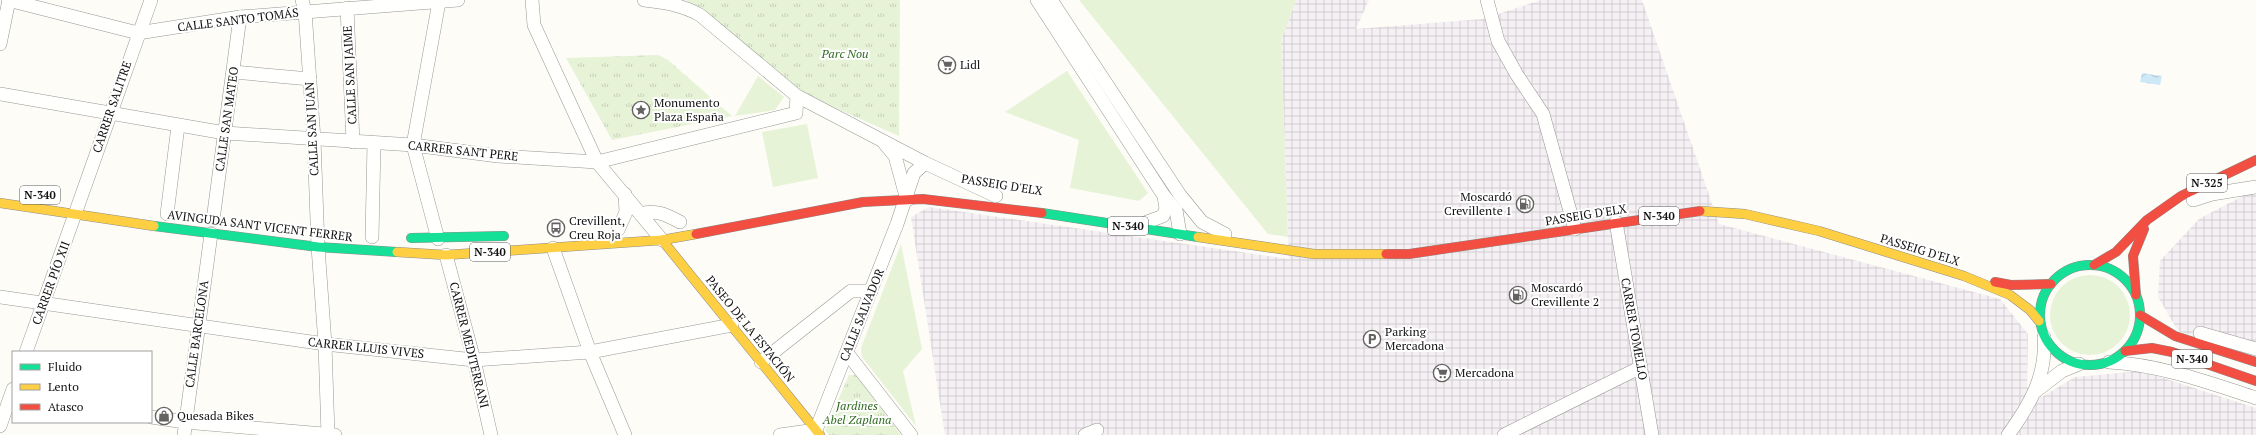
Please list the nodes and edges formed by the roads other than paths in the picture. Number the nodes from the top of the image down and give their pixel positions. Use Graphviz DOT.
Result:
graph roads {
  1 [pos="9,0"];
  2 [pos="151,0"];
  3 [pos="458,0"];
  4 [pos="532,0"];
  5 [pos="644,0"];
  6 [pos="1037,0"];
  7 [pos="1051,0"];
  8 [pos="1487,0"];
  9 [pos="439,2"];
  10 [pos="303,6"];
  11 [pos="347,8"];
  12 [pos="240,17"];
  13 [pos="138,33"];
  14 [pos="0,44"];
  15 [pos="233,72"];
  16 [pos="310,79"];
  17 [pos="0,94"];
  18 [pos="797,96"];
  19 [pos="110,114"];
  20 [pos="178,126"];
  21 [pos="225,133"];
  22 [pos="314,140"];
  23 [pos="882,141"];
  24 [pos="353,142"];
  25 [pos="374,143"];
  26 [pos="413,145"];
  27 [pos="2256,160"];
  28 [pos="598,162"];
  29 [pos="925,163"];
  30 [pos="907,186"];
  31 [pos="2256,187"];
  32 [pos="965,192"];
  33 [pos="625,194"];
  34 [pos="1180,195"];
  35 [pos="1164,196"];
  36 [pos="1000,197"];
  37 [pos="907,200"];
  38 [pos="1026,202"];
  39 [pos="0,203"];
  40 [pos="2161,210"];
  41 [pos="75,214"];
  42 [pos="167,214"];
  43 [pos="640,214"];
  44 [pos="212,220"];
  45 [pos="684,222"];
  46 [pos="1147,222"];
  47 [pos="1616,222"];
  48 [pos="630,228"];
  49 [pos="1575,229"];
  50 [pos="1181,230"];
  51 [pos="211,234"];
  52 [pos="1225,234"];
  53 [pos="517,235"];
  54 [pos="372,237"];
  55 [pos="402,238"];
  56 [pos="438,239"];
  57 [pos="662,240"];
  58 [pos="318,247"];
  59 [pos="553,248"];
  60 [pos="1348,254"];
  61 [pos="446,255"];
  62 [pos="2094,265"];
  63 [pos="1964,276"];
  64 [pos="2051,284"];
  65 [pos="871,291"];
  66 [pos="0,297"];
  67 [pos="43,304"];
  68 [pos="2138,305"];
  69 [pos="2039,321"];
  70 [pos="732,325"];
  71 [pos="198,327"];
  72 [pos="2044,337"];
  73 [pos="325,344"];
  74 [pos="2256,348"];
  75 [pos="26,351"];
  76 [pos="2125,351"];
  77 [pos="590,352"];
  78 [pos="846,353"];
  79 [pos="474,360"];
  80 [pos="762,362"];
  81 [pos="2110,362"];
  82 [pos="2256,362"];
  83 [pos="2079,364"];
  84 [pos="1641,367"];
  85 [pos="2256,381"];
  86 [pos="9,393"];
  87 [pos="2034,394"];
  88 [pos="2256,398"];
  89 [pos="152,417"];
  90 [pos="0,426"];
  91 [pos="184,429"];
  92 [pos="818,432"];
  93 [pos="330,435"];
  94 [pos="491,435"];
  95 [pos="625,435"];
  96 [pos="780,435"];
  97 [pos="911,435"];
  98 [pos="1504,435"];
  99 [pos="1652,435"];
  100 [pos="2008,435"];
  1 -- 13 [label="street"];
  1 -- 14 [label="street"];
  2 -- 13 [label="street, CARRER SALITRE"];
  3 -- 9 [label="street, CALLE SANTO TOMÁS"];
  4 -- 28 [label="street"];
  5 -- 18 [label="street"];
  6 -- 35 [label="street"];
  7 -- 34 [label="street"];
  8 -- 49 [label="street"];
  9 -- 11 [label="street, CALLE SANTO TOMÁS"];
  9 -- 26 [label="street"];
  10 -- 11 [label="street, CALLE SANTO TOMÁS"];
  10 -- 12 [label="street, CALLE SANTO TOMÁS"];
  10 -- 16 [label="street, CALLE SAN JUAN"];
  11 -- 24 [label="street, CALLE SAN JAIME"];
  12 -- 13 [label="street, CALLE SANTO TOMÁS"];
  12 -- 15 [label="street, CALLE SAN MATEO"];
  13 -- 19 [label="street, CARRER SALITRE"];
  15 -- 16 [label="street"];
  15 -- 21 [label="street, CALLE SAN MATEO"];
  16 -- 22 [label="street, CALLE SAN JUAN"];
  17 -- 19 [label="street, CARRER SANT PERE"];
  18 -- 23 [label="street"];
  18 -- 28 [label="street, CARRER SANT PERE"];
  19 -- 20 [label="street, CARRER SANT PERE"];
  19 -- 41 [label="street, CARRER SALITRE"];
  20 -- 21 [label="street, CARRER SANT PERE"];
  20 -- 42 [label="street"];
  21 -- 22 [label="street, CARRER SANT PERE"];
  21 -- 44 [label="street, CALLE SAN MATEO"];
  22 -- 24 [label="street, CARRER SANT PERE"];
  22 -- 58 [label="street, CALLE SAN JUAN"];
  23 -- 29 [label="street"];
  23 -- 30 [label="street"];
  24 -- 25 [label="street, CARRER SANT PERE"];
  25 -- 26 [label="street, CARRER SANT PERE"];
  25 -- 54 [label="street"];
  26 -- 28 [label="street, CARRER SANT PERE"];
  26 -- 56 [label="street"];
  27 -- 40 [label="main road, N-325"];
  28 -- 33 [label="street"];
  29 -- 30 [label="street"];
  29 -- 36 [label="street"];
  30 -- 37 [label="street"];
  31 -- 40 [label="street"];
  32 -- 36 [label="main road, PASSEIG D'ELX"];
  33 -- 43 [label="street"];
  33 -- 48 [label="street"];
  34 -- 50 [label="street"];
  34 -- 52 [label="street"];
  35 -- 46 [label="street"];
  35 -- 50 [label="street"];
  37 -- 50 [label="main road, PASSEIG D'ELX / N-340"];
  37 -- 57 [label="main road, PASSEIG D'ELX / N-340"];
  37 -- 65 [label="street, CALLE SALVADOR"];
  38 -- 46 [label="main road, PASSEIG D'ELX / N-340"];
  39 -- 41 [label="main road, AVINGUDA SANT VICENT FERRER / N-340"];
  40 -- 62 [label="main road, N-325"];
  40 -- 68 [label="main road, N-325"];
  41 -- 51 [label="main road, AVINGUDA SANT VICENT FERRER / N-340"];
  41 -- 67 [label="street, CARRER PÍO XII"];
  43 -- 45 [label="street"];
  43 -- 48 [label="street"];
  45 -- 48 [label="main road"];
  46 -- 50 [label="main road, PASSEIG D'ELX / N-340"];
  47 -- 49 [label="main road, PASSEIG D'ELX / N-340"];
  47 -- 63 [label="main road, PASSEIG D'ELX / N-340"];
  47 -- 84 [label="street, CARRER TOMELLO"];
  48 -- 57 [label="street"];
  49 -- 60 [label="main road, PASSEIG D'ELX / N-340"];
  50 -- 52 [label="main road, PASSEIG D'ELX / N-340"];
  50 -- 60 [label="main road, PASSEIG D'ELX / N-340"];
  51 -- 58 [label="main road, AVINGUDA SANT VICENT FERRER / N-340"];
  51 -- 71 [label="street, CALLE BARCELONA"];
  52 -- 60 [label="main road, PASSEIG D'ELX / N-340"];
  53 -- 56 [label="main road, N-340"];
  55 -- 56 [label="main road, N-340"];
  57 -- 59 [label="main road, AVINGUDA SANT VICENT FERRER / N-340"];
  57 -- 70 [label="main road, PASEO DE LA ESTACIÓN"];
  58 -- 61 [label="main road, AVINGUDA SANT VICENT FERRER / N-340"];
  58 -- 73 [label="street, CALLE SAN JUAN"];
  59 -- 61 [label="main road, AVINGUDA SANT VICENT FERRER / N-340"];
  59 -- 77 [label="street"];
  61 -- 79 [label="street, CARRER MEDITERRANI"];
  62 -- 64 [label="main road, N-340"];
  62 -- 68 [label="main road, N-340"];
  63 -- 64 [label="main road, N-340"];
  63 -- 69 [label="main road, N-340"];
  64 -- 69 [label="main road, N-340"];
  65 -- 78 [label="street, CALLE SALVADOR"];
  65 -- 80 [label="street"];
  66 -- 67 [label="street, CARRER LLUIS VIVES"];
  67 -- 71 [label="street, CARRER LLUIS VIVES"];
  67 -- 75 [label="street, CARRER PÍO XII"];
  68 -- 74 [label="street"];
  68 -- 76 [label="main road, N-340"];
  68 -- 82 [label="main road, N-340"];
  69 -- 72 [label="main road, N-340"];
  70 -- 77 [label="street, CARRER LLUIS VIVES"];
  70 -- 80 [label="main road, PASEO DE LA ESTACIÓN"];
  71 -- 73 [label="street, CARRER LLUIS VIVES"];
  71 -- 91 [label="street, CALLE BARCELONA"];
  72 -- 83 [label="main road, N-340"];
  72 -- 87 [label="street"];
  73 -- 79 [label="street, CARRER LLUIS VIVES"];
  73 -- 93 [label="street, CALLE SAN JUAN"];
  76 -- 81 [label="main road, N-340"];
  76 -- 85 [label="main road, N-340"];
  77 -- 79 [label="street, CARRER LLUIS VIVES"];
  77 -- 95 [label="street"];
  78 -- 92 [label="street, CALLE SALVADOR"];
  78 -- 97 [label="street"];
  79 -- 94 [label="street, CARRER MEDITERRANI"];
  80 -- 92 [label="main road, PASEO DE LA ESTACIÓN"];
  81 -- 83 [label="main road, N-340"];
  81 -- 88 [label="street"];
  83 -- 87 [label="street"];
  84 -- 98 [label="street"];
  84 -- 99 [label="street, CARRER TOMELLO"];
  86 -- 90 [label="street"];
  87 -- 100 [label="street"];
  89 -- 91 [label="street"];
  91 -- 93 [label="street"];
  92 -- 96 [label="street"];
}
